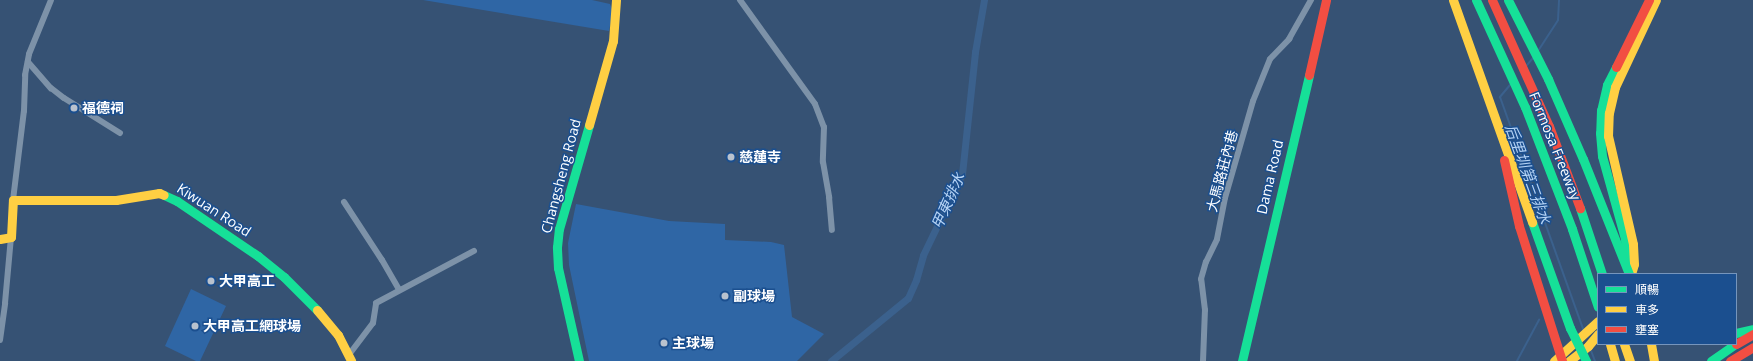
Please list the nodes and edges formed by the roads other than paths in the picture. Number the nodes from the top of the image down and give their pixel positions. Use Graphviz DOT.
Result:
graph roads {
  1 [pos="52,0"];
  2 [pos="616,0"];
  3 [pos="740,0"];
  4 [pos="1311,0"];
  5 [pos="1326,0"];
  6 [pos="1453,0"];
  7 [pos="1476,0"];
  8 [pos="1492,0"];
  9 [pos="1508,0"];
  10 [pos="1648,0"];
  11 [pos="1656,0"];
  12 [pos="28,62"];
  13 [pos="1484,90"];
  14 [pos="120,133"];
  15 [pos="13,200"];
  16 [pos="344,202"];
  17 [pos="832,230"];
  18 [pos="11,237"];
  19 [pos="0,239"];
  20 [pos="474,251"];
  21 [pos="1602,273"];
  22 [pos="1624,273"];
  23 [pos="1631,273"];
  24 [pos="1631,273"];
  25 [pos="399,290"];
  26 [pos="1597,304"];
  27 [pos="1597,322"];
  28 [pos="1753,328"];
  29 [pos="1737,334"];
  30 [pos="1753,334"];
  31 [pos="1597,335"];
  32 [pos="0,340"];
  33 [pos="1737,343"];
  34 [pos="1610,345"];
  35 [pos="1624,345"];
  36 [pos="1651,345"];
  37 [pos="1735,345"];
  38 [pos="1753,346"];
  39 [pos="350,359"];
  40 [pos="579,361"];
  41 [pos="1203,361"];
  42 [pos="1242,361"];
  43 [pos="1554,361"];
  44 [pos="1562,361"];
  45 [pos="1569,361"];
  46 [pos="1586,361"];
  47 [pos="1615,361"];
  48 [pos="1630,361"];
  49 [pos="1654,361"];
  50 [pos="1711,361"];
  51 [pos="1730,361"];
  1 -- 12 [label="street"];
  2 -- 40 [label="main road, Changsheng Road"];
  3 -- 17 [label="street"];
  4 -- 41 [label="street, 大馬路莊內巷"];
  5 -- 42 [label="main road, Dama Road"];
  6 -- 13 [label="main road, bridge"];
  7 -- 26 [label="main road, Formosa Freeway"];
  8 -- 21 [label="main road, Formosa Freeway"];
  9 -- 23 [label="main road, bridge"];
  10 -- 22 [label="main road"];
  11 -- 24 [label="main road"];
  12 -- 14 [label="street"];
  12 -- 15 [label="street"];
  13 -- 44 [label="main road, bridge"];
  13 -- 46 [label="main road, bridge"];
  15 -- 18 [label="main road"];
  15 -- 39 [label="main road, Kiwuan Road"];
  16 -- 25 [label="street"];
  18 -- 19 [label="main road"];
  18 -- 32 [label="street"];
  20 -- 25 [label="street"];
  25 -- 39 [label="street"];
  27 -- 43 [label="main road"];
  28 -- 29 [label="main road"];
  30 -- 33 [label="main road"];
  31 -- 45 [label="main road"];
  34 -- 47 [label="main road"];
  35 -- 48 [label="main road"];
  36 -- 49 [label="main road"];
  37 -- 50 [label="main road"];
  38 -- 51 [label="main road"];
}
